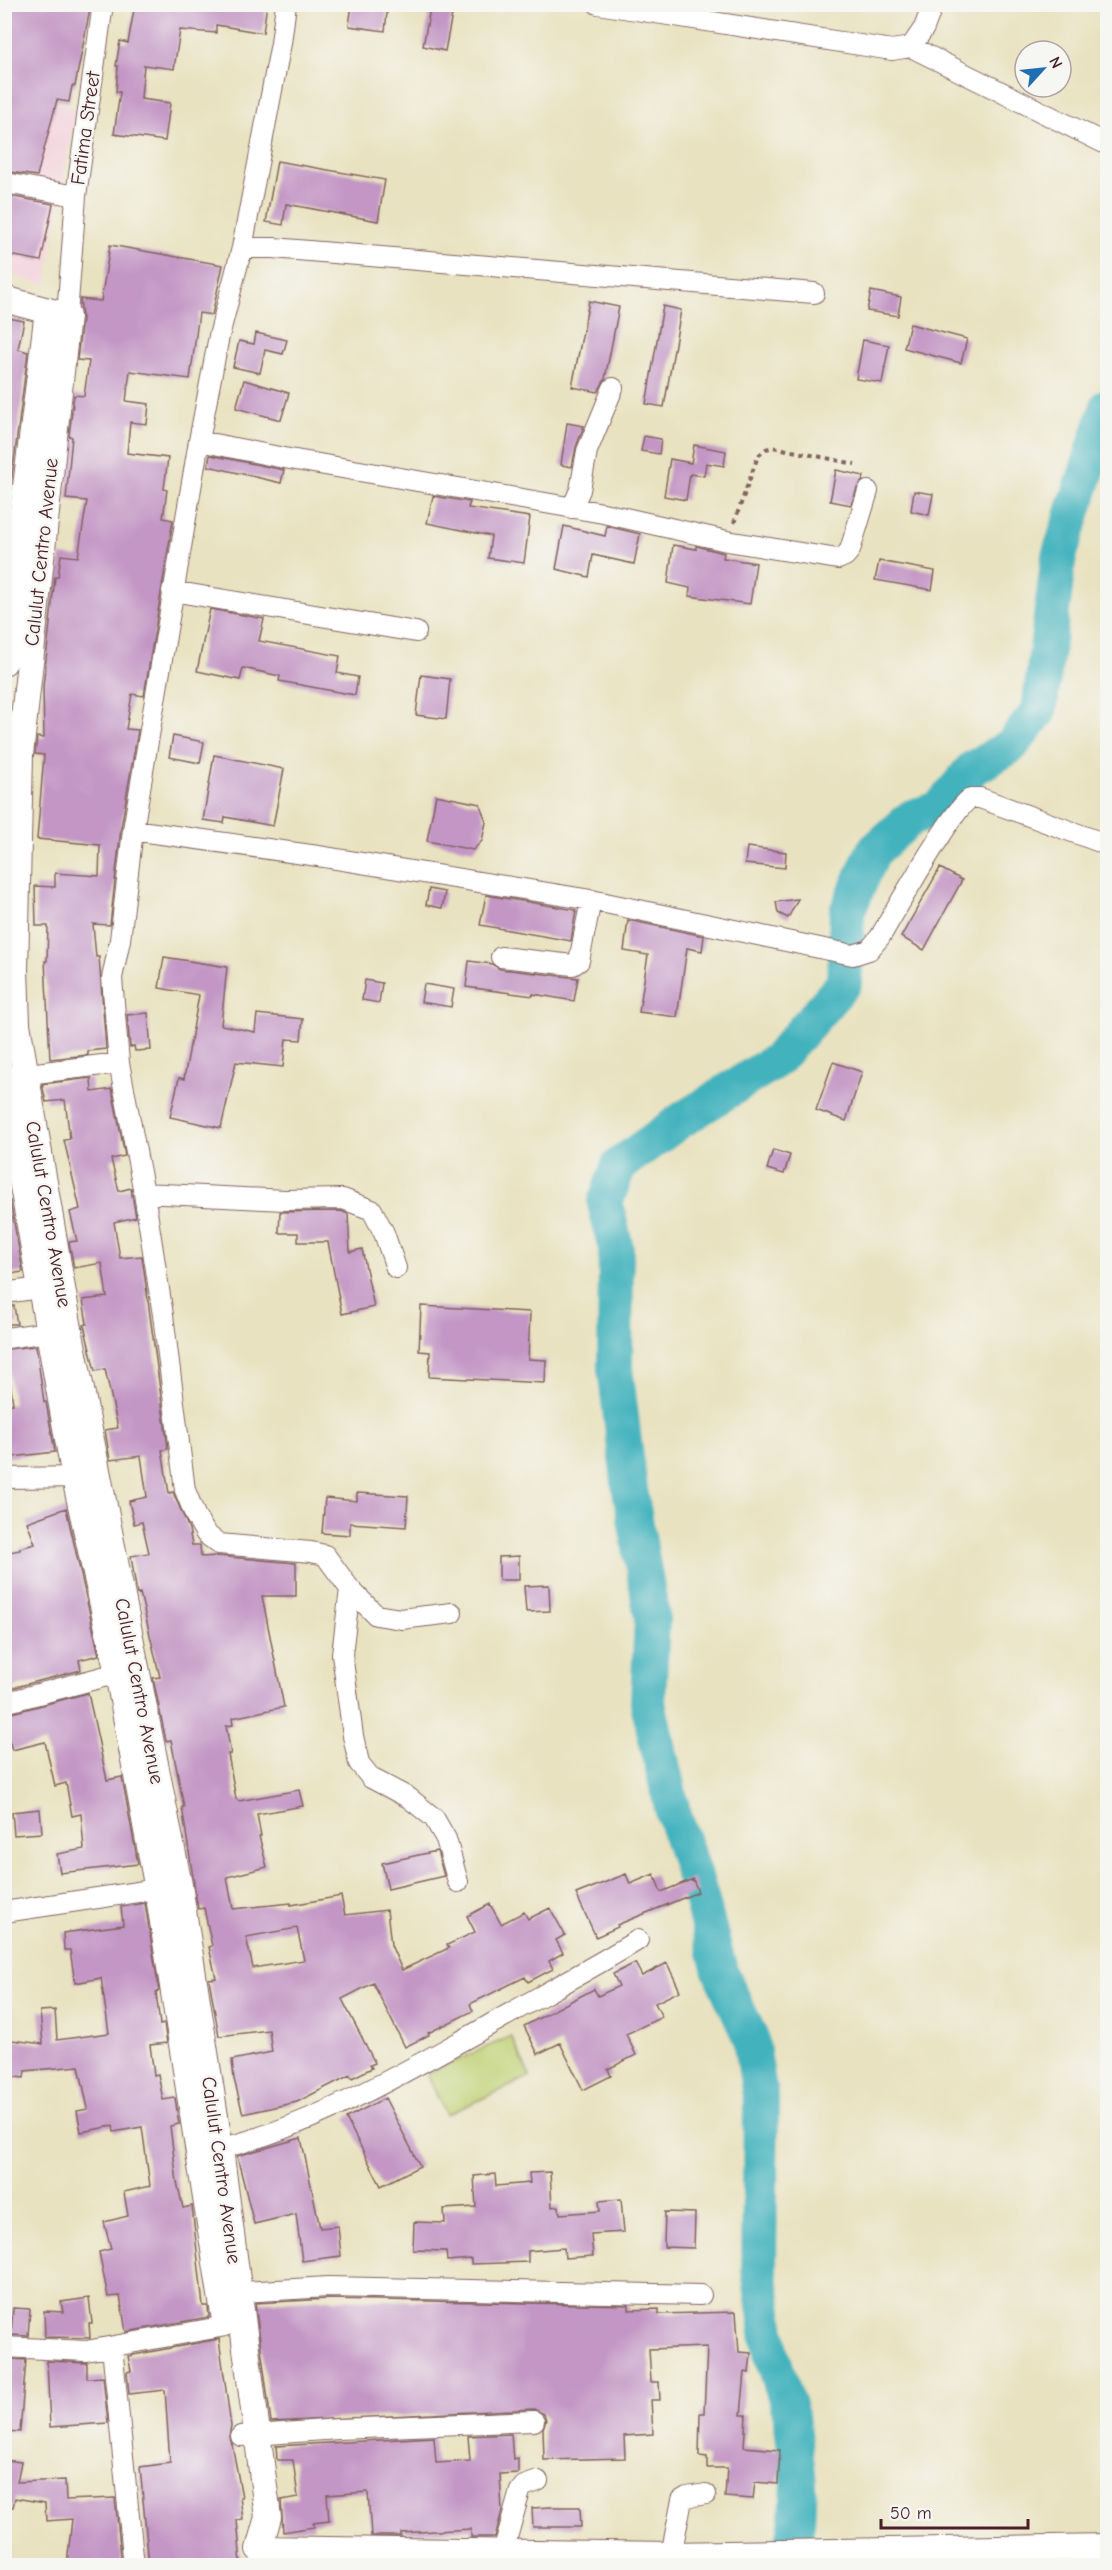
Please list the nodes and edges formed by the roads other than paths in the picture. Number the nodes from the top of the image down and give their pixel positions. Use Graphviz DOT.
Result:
graph roads {
  1 [pos="103,4"];
  2 [pos="286,4"];
  3 [pos="598,4"];
  4 [pos="933,4"];
  5 [pos="911,47"];
  6 [pos="1107,145"];
  7 [pos="6,183"];
  8 [pos="76,196"];
  9 [pos="242,248"];
  10 [pos="814,293"];
  11 [pos="4,299"];
  12 [pos="58,314"];
  13 [pos="613,388"];
  14 [pos="199,441"];
  15 [pos="868,491"];
  16 [pos="572,508"];
  17 [pos="20,567"];
  18 [pos="172,591"];
  19 [pos="416,632"];
  20 [pos="4,662"];
  21 [pos="12,752"];
  22 [pos="133,830"];
  23 [pos="1107,845"];
  24 [pos="591,900"];
  25 [pos="501,957"];
  26 [pos="11,1025"];
  27 [pos="119,1063"];
  28 [pos="12,1077"];
  29 [pos="19,1149"];
  30 [pos="144,1192"];
  31 [pos="396,1268"];
  32 [pos="52,1286"];
  33 [pos="4,1293"];
  34 [pos="59,1331"];
  35 [pos="4,1336"];
  36 [pos="87,1477"];
  37 [pos="4,1478"];
  38 [pos="350,1589"];
  39 [pos="452,1613"];
  40 [pos="118,1673"];
  41 [pos="4,1703"];
  42 [pos="458,1881"];
  43 [pos="168,1888"];
  44 [pos="4,1912"];
  45 [pos="638,1940"];
  46 [pos="209,2151"];
  47 [pos="230,2293"];
  48 [pos="701,2295"];
  49 [pos="226,2326"];
  50 [pos="4,2347"];
  51 [pos="112,2347"];
  52 [pos="534,2421"];
  53 [pos="248,2435"];
  54 [pos="538,2481"];
  55 [pos="706,2494"];
  56 [pos="1107,2547"];
  57 [pos="503,2552"];
  58 [pos="671,2555"];
  59 [pos="260,2557"];
  60 [pos="134,2565"];
  1 -- 8 [label="street, Fatima Street"];
  2 -- 9 [label="street"];
  3 -- 5 [label="street"];
  4 -- 5 [label="street"];
  5 -- 6 [label="street"];
  7 -- 8 [label="street"];
  8 -- 12 [label="street, Fatima Street"];
  9 -- 10 [label="street"];
  9 -- 14 [label="street"];
  11 -- 12 [label="main road"];
  12 -- 17 [label="main road, Calulut Centro Avenue"];
  13 -- 16 [label="street"];
  14 -- 16 [label="street"];
  14 -- 18 [label="street"];
  15 -- 16 [label="street"];
  17 -- 20 [label="main road, Calulut Centro Avenue"];
  17 -- 21 [label="main road, Calulut Centro Avenue"];
  18 -- 19 [label="street"];
  18 -- 22 [label="street"];
  21 -- 26 [label="main road, Calulut Centro Avenue"];
  22 -- 24 [label="street"];
  22 -- 27 [label="street"];
  23 -- 24 [label="street"];
  24 -- 25 [label="street"];
  26 -- 28 [label="main road, Calulut Centro Avenue"];
  27 -- 28 [label="street"];
  27 -- 30 [label="street"];
  28 -- 29 [label="main road, Calulut Centro Avenue"];
  29 -- 32 [label="main road, Calulut Centro Avenue"];
  30 -- 31 [label="street"];
  30 -- 38 [label="street"];
  32 -- 33 [label="street"];
  32 -- 34 [label="main road, Calulut Centro Avenue"];
  34 -- 35 [label="street"];
  34 -- 36 [label="main road, Calulut Centro Avenue"];
  36 -- 37 [label="street"];
  36 -- 40 [label="main road, Calulut Centro Avenue"];
  36 -- 43 [label="main road, Calulut Centro Avenue"];
  38 -- 39 [label="street"];
  38 -- 42 [label="street"];
  40 -- 41 [label="street"];
  40 -- 43 [label="main road, Calulut Centro Avenue"];
  43 -- 44 [label="street"];
  43 -- 46 [label="main road, Calulut Centro Avenue"];
  45 -- 46 [label="street"];
  46 -- 47 [label="main road, Calulut Centro Avenue"];
  47 -- 48 [label="street"];
  47 -- 49 [label="main road, Calulut Centro Avenue"];
  47 -- 53 [label="main road, Calulut Centro Avenue"];
  49 -- 51 [label="street"];
  49 -- 53 [label="main road, Calulut Centro Avenue"];
  50 -- 51 [label="street"];
  51 -- 60 [label="street"];
  52 -- 53 [label="street"];
  53 -- 59 [label="main road, Calulut Centro Avenue"];
  54 -- 57 [label="street"];
  55 -- 58 [label="street"];
  56 -- 58 [label="main road"];
  57 -- 58 [label="main road"];
  57 -- 59 [label="main road"];
}
